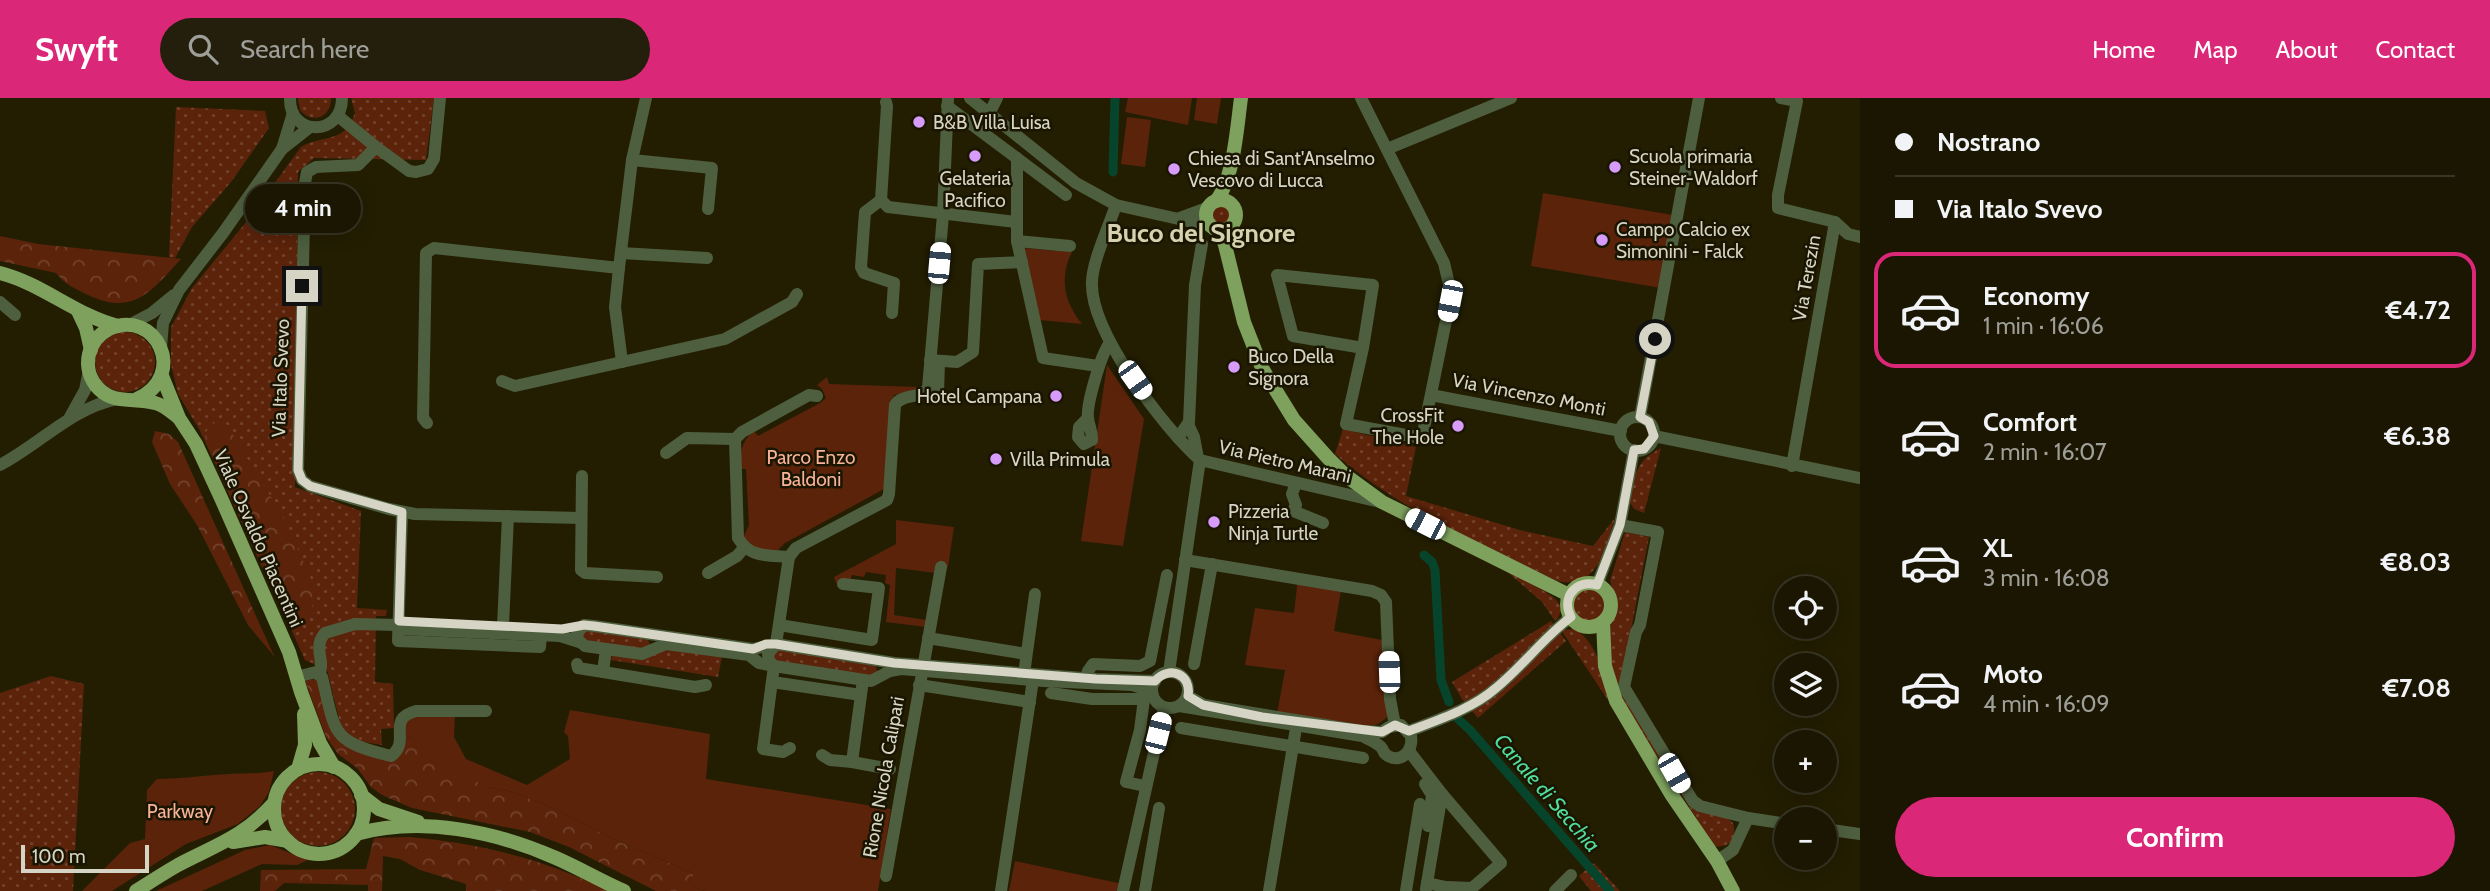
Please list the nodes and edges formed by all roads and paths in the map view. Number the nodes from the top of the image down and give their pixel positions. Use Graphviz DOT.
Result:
graph roads {
  1 [pos="290,98"];
  2 [pos="342,98"];
  3 [pos="440,98"];
  4 [pos="646,98"];
  5 [pos="997,98"];
  6 [pos="1241,98"];
  7 [pos="1361,98"];
  8 [pos="1511,98"];
  9 [pos="1699,98"];
  10 [pos="1781,98"];
  11 [pos="974,99"];
  12 [pos="1797,99"];
  13 [pos="886,102"];
  14 [pos="948,102"];
  15 [pos="293,113"];
  16 [pos="989,114"];
  17 [pos="338,116"];
  18 [pos="310,127"];
  19 [pos="376,147"];
  20 [pos="282,149"];
  21 [pos="1387,149"];
  22 [pos="1233,154"];
  23 [pos="1017,158"];
  24 [pos="632,160"];
  25 [pos="1066,195"];
  26 [pos="881,200"];
  27 [pos="1212,204"];
  28 [pos="1116,205"];
  29 [pos="708,209"];
  30 [pos="943,215"];
  31 [pos="1180,218"];
  32 [pos="1234,218"];
  33 [pos="1016,222"];
  34 [pos="1835,222"];
  35 [pos="1212,228"];
  36 [pos="1860,237"];
  37 [pos="1017,241"];
  38 [pos="1202,244"];
  39 [pos="1070,246"];
  40 [pos="621,253"];
  41 [pos="707,258"];
  42 [pos="1022,262"];
  43 [pos="618,268"];
  44 [pos="1232,268"];
  45 [pos="0,273"];
  46 [pos="179,290"];
  47 [pos="797,294"];
  48 [pos="0,303"];
  49 [pos="78,312"];
  50 [pos="892,313"];
  51 [pos="15,315"];
  52 [pos="124,326"];
  53 [pos="1109,344"];
  54 [pos="161,348"];
  55 [pos="1363,348"];
  56 [pos="91,350"];
  57 [pos="934,360"];
  58 [pos="622,362"];
  59 [pos="1098,366"];
  60 [pos="89,370"];
  61 [pos="162,376"];
  62 [pos="502,381"];
  63 [pos="1431,395"];
  64 [pos="817,396"];
  65 [pos="117,399"];
  66 [pos="137,399"];
  67 [pos="70,417"];
  68 [pos="1640,417"];
  69 [pos="179,418"];
  70 [pos="1088,418"];
  71 [pos="427,423"];
  72 [pos="1188,424"];
  73 [pos="1621,431"];
  74 [pos="1654,436"];
  75 [pos="1178,438"];
  76 [pos="735,439"];
  77 [pos="1634,450"];
  78 [pos="666,453"];
  79 [pos="1199,459"];
  80 [pos="0,465"];
  81 [pos="1792,466"];
  82 [pos="1339,469"];
  83 [pos="582,476"];
  84 [pos="1860,478"];
  85 [pos="1296,483"];
  86 [pos="1326,489"];
  87 [pos="1382,502"];
  88 [pos="402,512"];
  89 [pos="508,516"];
  90 [pos="581,518"];
  91 [pos="1323,523"];
  92 [pos="1620,525"];
  93 [pos="744,548"];
  94 [pos="789,557"];
  95 [pos="1185,560"];
  96 [pos="1212,564"];
  97 [pos="941,567"];
  98 [pos="708,573"];
  99 [pos="1167,575"];
  100 [pos="657,577"];
  101 [pos="843,584"];
  102 [pos="1597,585"];
  103 [pos="1035,594"];
  104 [pos="1569,595"];
  105 [pos="1571,617"];
  106 [pos="1603,622"];
  107 [pos="399,625"];
  108 [pos="779,625"];
  109 [pos="503,626"];
  110 [pos="1585,626"];
  111 [pos="580,627"];
  112 [pos="648,635"];
  113 [pos="928,638"];
  114 [pos="872,640"];
  115 [pos="579,642"];
  116 [pos="776,644"];
  117 [pos="606,649"];
  118 [pos="653,649"];
  119 [pos="1026,654"];
  120 [pos="873,659"];
  121 [pos="577,664"];
  122 [pos="1194,664"];
  123 [pos="774,666"];
  124 [pos="1605,666"];
  125 [pos="922,668"];
  126 [pos="603,672"];
  127 [pos="1169,672"];
  128 [pos="320,675"];
  129 [pos="881,675"];
  130 [pos="296,677"];
  131 [pos="1028,677"];
  132 [pos="1086,678"];
  133 [pos="863,680"];
  134 [pos="772,682"];
  135 [pos="706,685"];
  136 [pos="919,685"];
  137 [pos="1153,686"];
  138 [pos="300,692"];
  139 [pos="1051,693"];
  140 [pos="861,695"];
  141 [pos="1184,701"];
  142 [pos="1030,702"];
  143 [pos="1164,708"];
  144 [pos="485,711"];
  145 [pos="1297,724"];
  146 [pos="1395,725"];
  147 [pos="1181,728"];
  148 [pos="1409,731"];
  149 [pos="1382,732"];
  150 [pos="1380,746"];
  151 [pos="1293,747"];
  152 [pos="790,748"];
  153 [pos="1406,754"];
  154 [pos="822,755"];
  155 [pos="1363,758"];
  156 [pos="852,762"];
  157 [pos="334,767"];
  158 [pos="298,769"];
  159 [pos="890,769"];
  160 [pos="1145,786"];
  161 [pos="1442,794"];
  162 [pos="361,795"];
  163 [pos="274,803"];
  164 [pos="1420,804"];
  165 [pos="1159,808"];
  166 [pos="1748,818"];
  167 [pos="1774,822"];
  168 [pos="437,827"];
  169 [pos="1837,831"];
  170 [pos="356,834"];
  171 [pos="1860,834"];
  172 [pos="288,841"];
  173 [pos="225,844"];
  174 [pos="1717,861"];
  175 [pos="1571,875"];
  176 [pos="886,876"];
  177 [pos="1421,881"];
  178 [pos="136,891"];
  179 [pos="624,891"];
  180 [pos="1000,891"];
  181 [pos="1123,891"];
  182 [pos="1145,891"];
  183 [pos="1269,891"];
  184 [pos="1406,891"];
  185 [pos="1555,891"];
  186 [pos="1733,891"];
  1 -- 15 [label="street"];
  2 -- 17 [label="street"];
  3 -- 19 [label="street"];
  4 -- 24 [label="street"];
  5 -- 16 [label="street"];
  6 -- 22 [label="main road"];
  7 -- 21 [label="street"];
  8 -- 21 [label="street"];
  9 -- 68 [label="street"];
  10 -- 12 [label="street, Via Terezin"];
  11 -- 16 [label="street"];
  12 -- 34 [label="street, Via Terezin"];
  13 -- 26 [label="street"];
  14 -- 23 [label="street"];
  14 -- 30 [label="street"];
  15 -- 18 [label="street"];
  15 -- 20 [label="street"];
  16 -- 28 [label="street"];
  17 -- 18 [label="street"];
  17 -- 19 [label="street"];
  18 -- 20 [label="street"];
  19 -- 88 [label="street, Via Italo Svevo"];
  20 -- 46 [label="street"];
  21 -- 63 [label="street"];
  22 -- 27 [label="main road"];
  22 -- 32 [label="main road"];
  23 -- 25 [label="street"];
  23 -- 33 [label="street"];
  24 -- 29 [label="street"];
  24 -- 40 [label="street"];
  26 -- 30 [label="street"];
  26 -- 50 [label="street"];
  27 -- 31 [label="street"];
  27 -- 32 [label="main road"];
  27 -- 35 [label="main road"];
  28 -- 31 [label="street"];
  28 -- 53 [label="street, Via Pietro Marani"];
  30 -- 33 [label="street"];
  30 -- 57 [label="street"];
  31 -- 35 [label="street"];
  32 -- 35 [label="main road"];
  32 -- 44 [label="main road"];
  33 -- 37 [label="street"];
  34 -- 36 [label="street"];
  34 -- 81 [label="street, Via Terezin"];
  35 -- 44 [label="main road"];
  37 -- 39 [label="street"];
  37 -- 42 [label="street"];
  38 -- 72 [label="street"];
  40 -- 41 [label="street"];
  40 -- 43 [label="street"];
  42 -- 57 [label="street"];
  42 -- 59 [label="street"];
  43 -- 58 [label="street"];
  43 -- 71 [label="street"];
  44 -- 82 [label="main road"];
  45 -- 49 [label="main road"];
  46 -- 52 [label="street"];
  46 -- 54 [label="street"];
  47 -- 58 [label="street"];
  48 -- 51 [label="street"];
  49 -- 52 [label="main road"];
  49 -- 56 [label="main road"];
  52 -- 54 [label="main road"];
  52 -- 56 [label="main road"];
  53 -- 59 [label="street"];
  53 -- 75 [label="street, Via Pietro Marani"];
  54 -- 61 [label="main road"];
  55 -- 55 [label="street"];
  55 -- 63 [label="street, Via Vincenzo Monti"];
  56 -- 60 [label="main road"];
  57 -- 94 [label="street"];
  58 -- 62 [label="street"];
  59 -- 70 [label="street"];
  60 -- 65 [label="main road"];
  60 -- 67 [label="street"];
  61 -- 66 [label="main road"];
  61 -- 69 [label="main road, Viale Osvaldo Piacentini"];
  63 -- 73 [label="street, Via Vincenzo Monti"];
  64 -- 76 [label="street"];
  65 -- 66 [label="main road"];
  65 -- 67 [label="street"];
  66 -- 69 [label="main road"];
  67 -- 80 [label="street"];
  68 -- 73 [label="street"];
  68 -- 74 [label="street"];
  69 -- 130 [label="main road, Viale Osvaldo Piacentini"];
  72 -- 75 [label="street"];
  72 -- 79 [label="street"];
  73 -- 77 [label="street"];
  74 -- 77 [label="street"];
  74 -- 81 [label="street"];
  75 -- 79 [label="street, Via Pietro Marani"];
  76 -- 78 [label="street"];
  76 -- 93 [label="street"];
  77 -- 92 [label="street"];
  79 -- 85 [label="street, Via Pietro Marani"];
  79 -- 95 [label="street"];
  81 -- 84 [label="street"];
  82 -- 86 [label="street"];
  82 -- 87 [label="main road"];
  83 -- 90 [label="street"];
  85 -- 86 [label="street, Via Pietro Marani"];
  85 -- 91 [label="street"];
  86 -- 87 [label="street, Via Pietro Marani"];
  87 -- 104 [label="main road"];
  88 -- 89 [label="street, Via Italo Svevo"];
  88 -- 107 [label="street"];
  89 -- 90 [label="street, Via Italo Svevo"];
  89 -- 109 [label="street"];
  90 -- 100 [label="street"];
  92 -- 102 [label="street"];
  92 -- 166 [label="street"];
  93 -- 94 [label="street"];
  93 -- 98 [label="street"];
  94 -- 108 [label="street"];
  95 -- 96 [label="street"];
  95 -- 127 [label="street"];
  96 -- 122 [label="street"];
  96 -- 146 [label="street"];
  97 -- 113 [label="street, Rione Nicola Calipari"];
  99 -- 132 [label="street"];
  101 -- 114 [label="street"];
  102 -- 104 [label="main road"];
  102 -- 106 [label="main road"];
  103 -- 119 [label="street"];
  104 -- 105 [label="main road"];
  105 -- 110 [label="main road"];
  105 -- 148 [label="street"];
  106 -- 110 [label="main road"];
  106 -- 124 [label="main road"];
  107 -- 109 [label="street"];
  107 -- 115 [label="street"];
  107 -- 128 [label="street"];
  108 -- 114 [label="street"];
  108 -- 116 [label="street"];
  109 -- 111 [label="street"];
  110 -- 124 [label="main road"];
  111 -- 112 [label="street"];
  111 -- 115 [label="street"];
  112 -- 116 [label="street"];
  112 -- 118 [label="street"];
  113 -- 119 [label="street"];
  113 -- 125 [label="street, Rione Nicola Calipari"];
  114 -- 120 [label="street"];
  115 -- 117 [label="street"];
  116 -- 120 [label="street"];
  116 -- 123 [label="street"];
  117 -- 118 [label="street"];
  117 -- 126 [label="street"];
  118 -- 123 [label="street"];
  119 -- 131 [label="street"];
  120 -- 125 [label="street"];
  120 -- 129 [label="street"];
  121 -- 126 [label="street"];
  123 -- 133 [label="street"];
  123 -- 134 [label="street"];
  124 -- 174 [label="main road"];
  125 -- 129 [label="street"];
  125 -- 131 [label="street"];
  125 -- 136 [label="street, Rione Nicola Calipari"];
  126 -- 135 [label="street"];
  127 -- 137 [label="street"];
  127 -- 141 [label="street"];
  128 -- 130 [label="street"];
  128 -- 144 [label="street"];
  129 -- 133 [label="street"];
  130 -- 138 [label="main road, Viale Osvaldo Piacentini"];
  131 -- 132 [label="street"];
  131 -- 137 [label="street"];
  131 -- 142 [label="street"];
  132 -- 137 [label="street"];
  133 -- 140 [label="street"];
  134 -- 140 [label="street"];
  134 -- 152 [label="street"];
  136 -- 142 [label="street, Rione Nicola Calipari"];
  136 -- 176 [label="street, Rione Nicola Calipari"];
  137 -- 143 [label="street"];
  138 -- 157 [label="main road, Viale Osvaldo Piacentini"];
  138 -- 158 [label="main road, Viale Osvaldo Piacentini"];
  139 -- 160 [label="street"];
  140 -- 156 [label="street"];
  141 -- 143 [label="street"];
  141 -- 145 [label="street"];
  142 -- 180 [label="street"];
  143 -- 160 [label="street"];
  145 -- 149 [label="street"];
  145 -- 150 [label="street"];
  145 -- 151 [label="street"];
  146 -- 148 [label="street"];
  146 -- 149 [label="street"];
  147 -- 151 [label="street"];
  148 -- 153 [label="street"];
  149 -- 150 [label="street"];
  150 -- 153 [label="street"];
  151 -- 155 [label="street"];
  151 -- 183 [label="street"];
  153 -- 161 [label="street"];
  153 -- 177 [label="street"];
  154 -- 156 [label="street"];
  156 -- 159 [label="street"];
  157 -- 158 [label="main road"];
  157 -- 162 [label="main road, Viale Osvaldo Piacentini"];
  158 -- 163 [label="main road, Viale Osvaldo Piacentini"];
  160 -- 181 [label="street"];
  161 -- 177 [label="street"];
  161 -- 177 [label="street"];
  162 -- 168 [label="main road, Viale Osvaldo Piacentini"];
  162 -- 170 [label="main road"];
  163 -- 172 [label="main road"];
  163 -- 173 [label="main road, Viale Osvaldo Piacentini"];
  164 -- 177 [label="street"];
  165 -- 182 [label="street"];
  166 -- 167 [label="street"];
  166 -- 174 [label="street"];
  168 -- 170 [label="main road, Viale Osvaldo Piacentini"];
  168 -- 179 [label="main road, Viale Osvaldo Piacentini"];
  169 -- 171 [label="street"];
  170 -- 172 [label="main road, Viale Osvaldo Piacentini"];
  172 -- 173 [label="main road, Viale Osvaldo Piacentini"];
  173 -- 178 [label="main road"];
  174 -- 186 [label="main road"];
  175 -- 185 [label="street"];
  177 -- 184 [label="street"];
}
